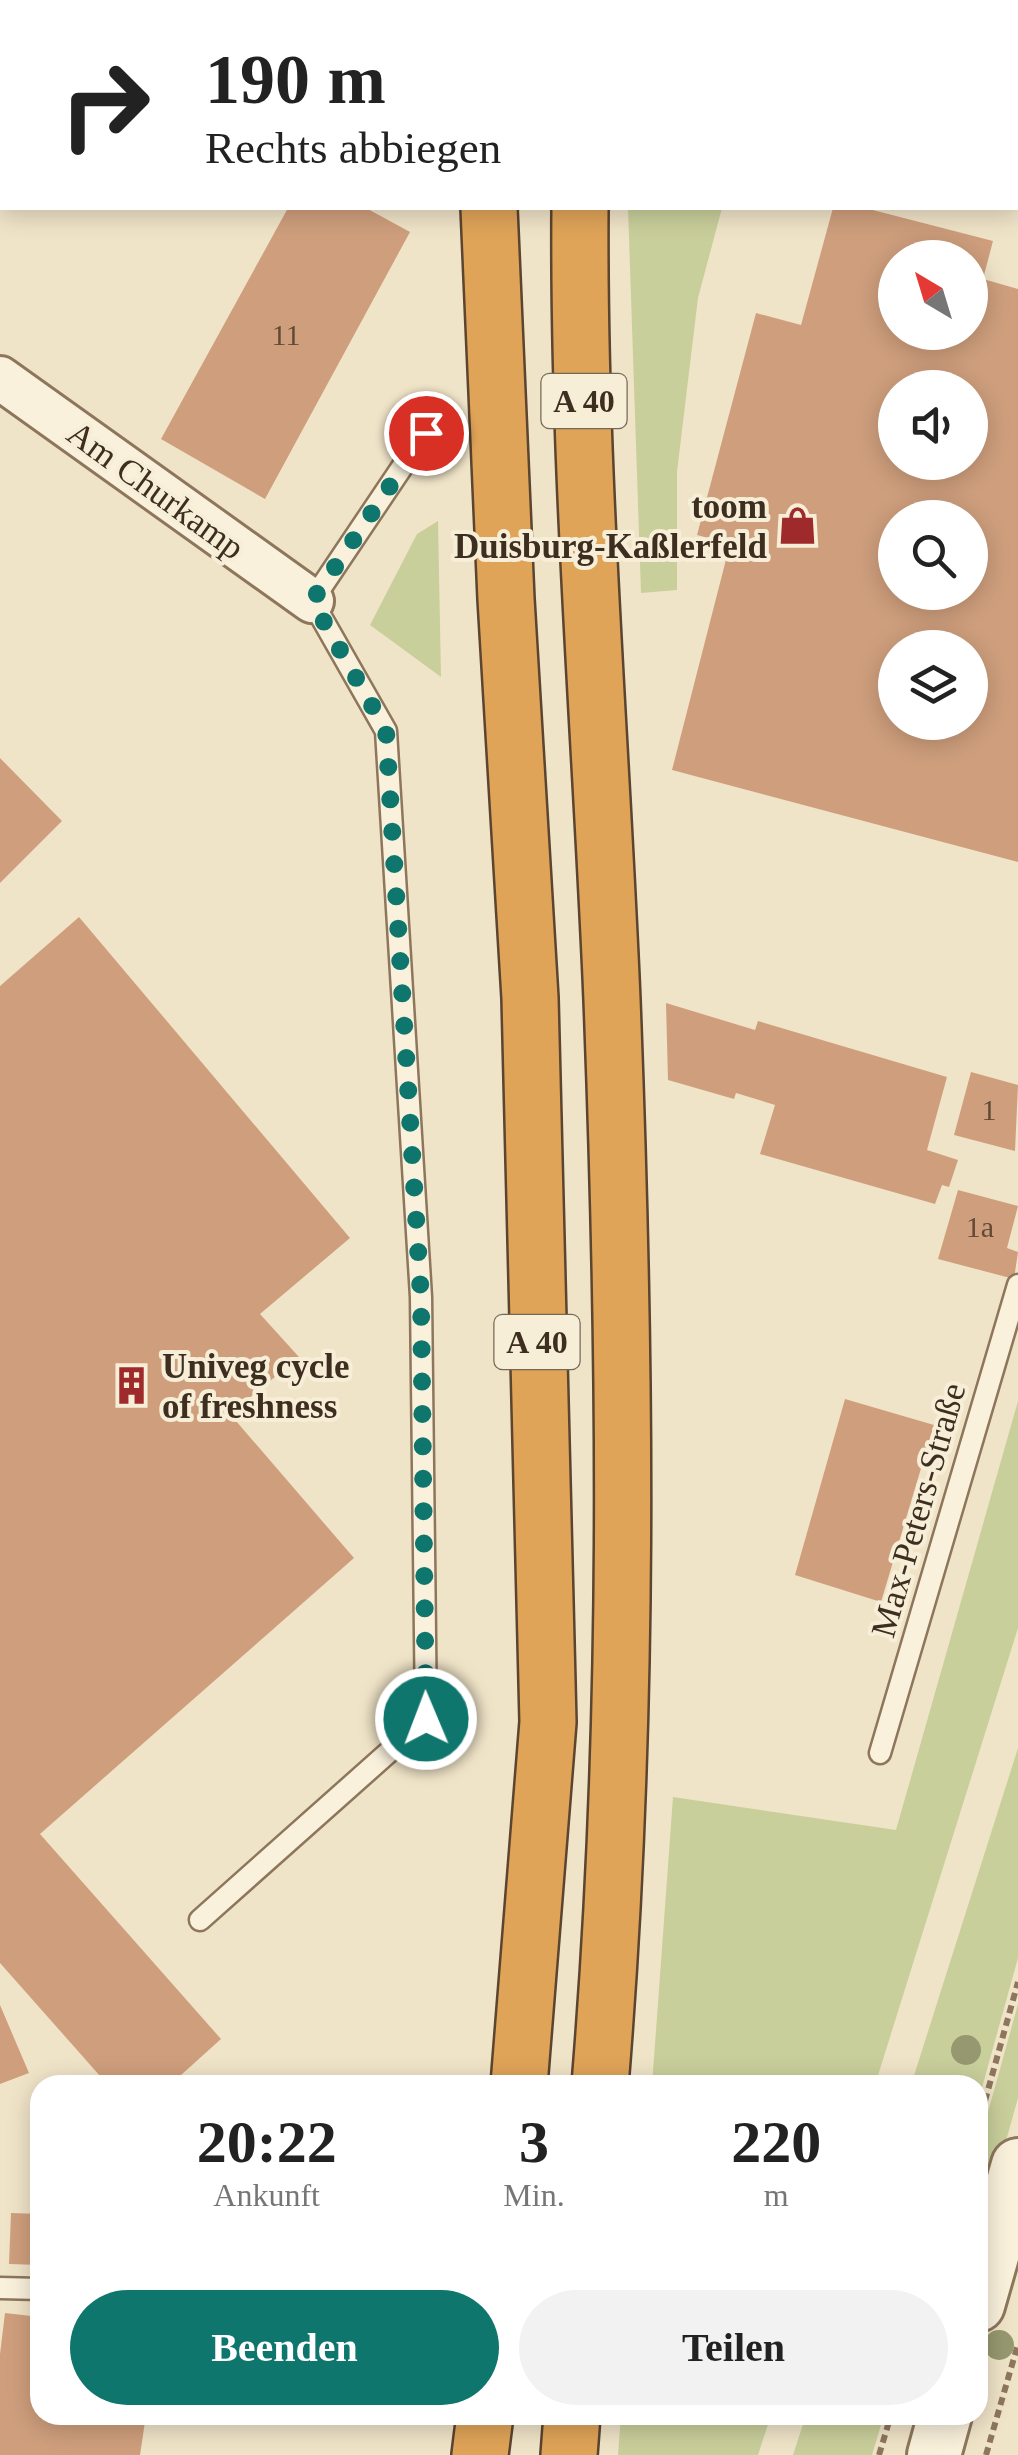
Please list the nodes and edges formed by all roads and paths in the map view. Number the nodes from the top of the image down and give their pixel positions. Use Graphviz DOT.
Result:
graph roads {
  1 [pos="489,210"];
  2 [pos="580,210"];
  3 [pos="0,378"];
  4 [pos="426,433"];
  5 [pos="312,601"];
  6 [pos="1018,1285"];
  7 [pos="880,1753"];
  8 [pos="200,1920"];
  9 [pos="1018,1982"];
  10 [pos="520,2075"];
  11 [pos="601,2075"];
  12 [pos="988,2090"];
  13 [pos="1018,2165"];
  14 [pos="988,2270"];
  15 [pos="0,2288"];
  16 [pos="30,2289"];
  17 [pos="1018,2344"];
  18 [pos="483,2425"];
  19 [pos="571,2425"];
  20 [pos="888,2425"];
  21 [pos="943,2425"];
  22 [pos="480,2455"];
  23 [pos="569,2455"];
  24 [pos="879,2455"];
  25 [pos="934,2455"];
  26 [pos="986,2455"];
  1 -- 10 [label="highway, A 40"];
  2 -- 11 [label="highway, A 40"];
  3 -- 5 [label="street, Am Churkamp"];
  4 -- 5 [label="lane"];
  5 -- 8 [label="lane"];
  6 -- 7 [label="lane, Max-Peters-Straße"];
  9 -- 12 [label="path"];
  13 -- 14 [label="street"];
  15 -- 16 [label="lane"];
  17 -- 26 [label="path"];
  18 -- 22 [label="highway"];
  19 -- 23 [label="highway"];
  20 -- 24 [label="path"];
  21 -- 25 [label="street"];
}
